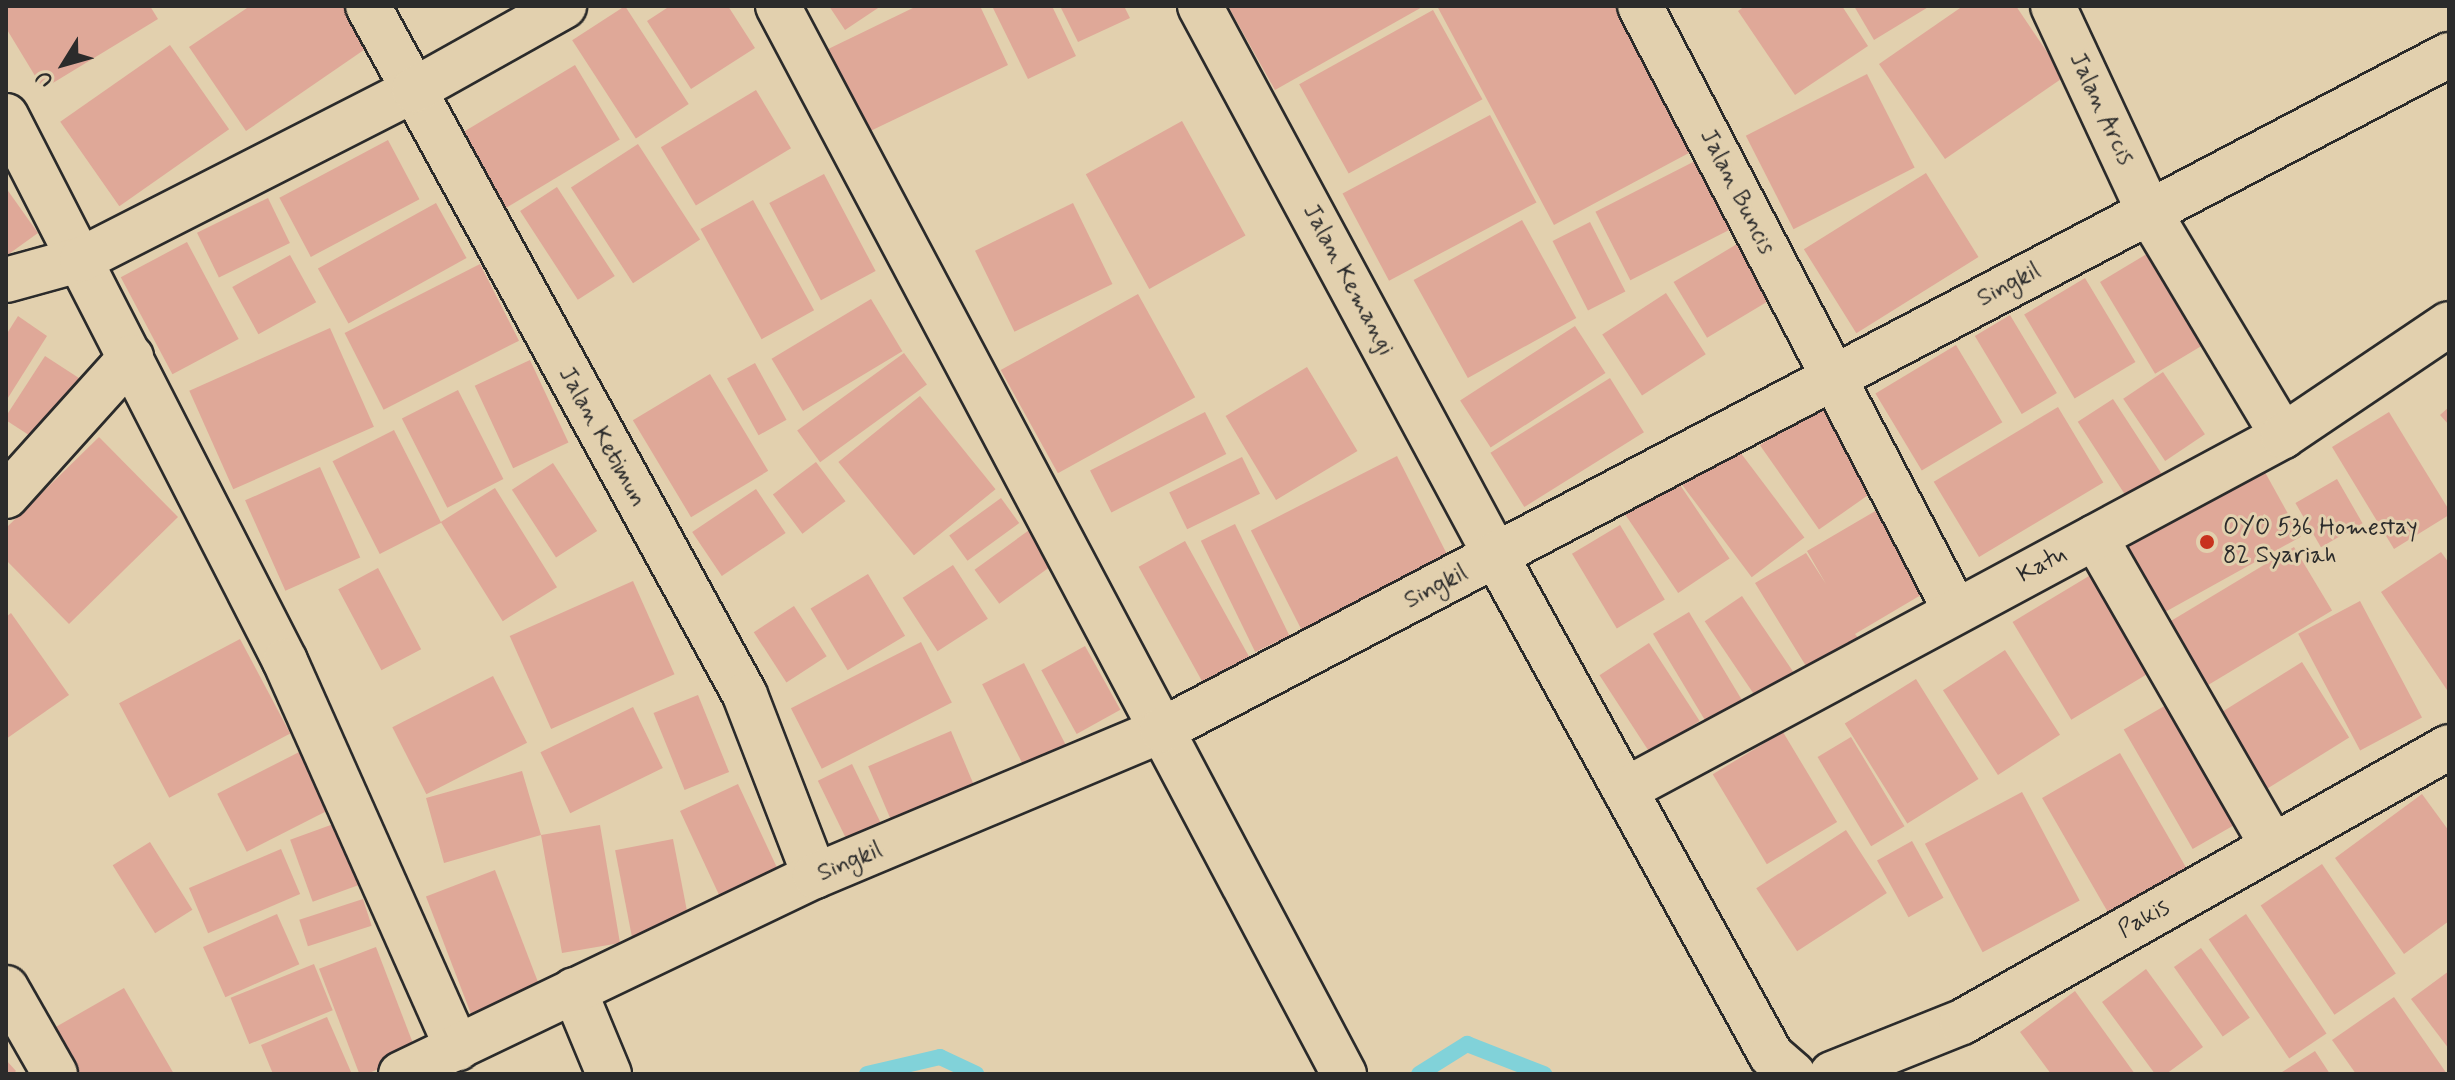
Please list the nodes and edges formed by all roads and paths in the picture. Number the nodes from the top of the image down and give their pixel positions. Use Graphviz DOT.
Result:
graph roads {
  1 [pos="368,6"];
  2 [pos="564,6"];
  3 [pos="778,6"];
  4 [pos="1200,6"];
  5 [pos="1640,6"];
  6 [pos="2053,6"];
  7 [pos="2449,55"];
  8 [pos="414,90"];
  9 [pos="6,116"];
  10 [pos="2149,212"];
  11 [pos="82,259"];
  12 [pos="6,280"];
  13 [pos="2449,324"];
  14 [pos="131,357"];
  15 [pos="1833,378"];
  16 [pos="2283,436"];
  17 [pos="6,496"];
  18 [pos="2095,537"];
  19 [pos="1495,554"];
  20 [pos="1956,612"];
  21 [pos="1162,730"];
  22 [pos="2449,747"];
  23 [pos="1625,790"];
  24 [pos="2273,846"];
  25 [pos="815,876"];
  26 [pos="6,988"];
  27 [pos="574,990"];
  28 [pos="457,1048"];
  29 [pos="1782,1065"];
  30 [pos="55,1074"];
  31 [pos="401,1074"];
  32 [pos="609,1074"];
  33 [pos="1344,1074"];
  34 [pos="1832,1074"];
  1 -- 8 [label="street, Jalan Ketimun"];
  2 -- 8 [label="street"];
  3 -- 21 [label="street"];
  4 -- 19 [label="street, Jalan Kemangi"];
  5 -- 15 [label="street, Jalan Buncis"];
  6 -- 10 [label="street, Jalan Arcis"];
  7 -- 10 [label="street, Singkil"];
  8 -- 11 [label="street"];
  8 -- 25 [label="street, Jalan Ketimun"];
  9 -- 11 [label="street"];
  10 -- 15 [label="street, Singkil"];
  10 -- 16 [label="street, Jalan Arcis"];
  11 -- 12 [label="street"];
  11 -- 14 [label="street"];
  13 -- 16 [label="street, Katu"];
  14 -- 17 [label="street"];
  14 -- 28 [label="street"];
  15 -- 19 [label="street, Singkil"];
  15 -- 20 [label="street, Jalan Buncis"];
  16 -- 18 [label="street, Katu"];
  18 -- 20 [label="street, Katu"];
  18 -- 24 [label="street"];
  19 -- 21 [label="street, Singkil"];
  19 -- 23 [label="street, Jalan Kemangi"];
  20 -- 23 [label="street, Katu"];
  21 -- 25 [label="street, Singkil"];
  21 -- 33 [label="street"];
  22 -- 24 [label="street, Pakis"];
  23 -- 29 [label="street, Jalan Kemangi"];
  24 -- 34 [label="street, Pakis"];
  25 -- 27 [label="street, Singkil"];
  26 -- 30 [label="street"];
  27 -- 28 [label="street, Singkil"];
  27 -- 32 [label="street"];
  28 -- 31 [label="street, Singkil"];
}
